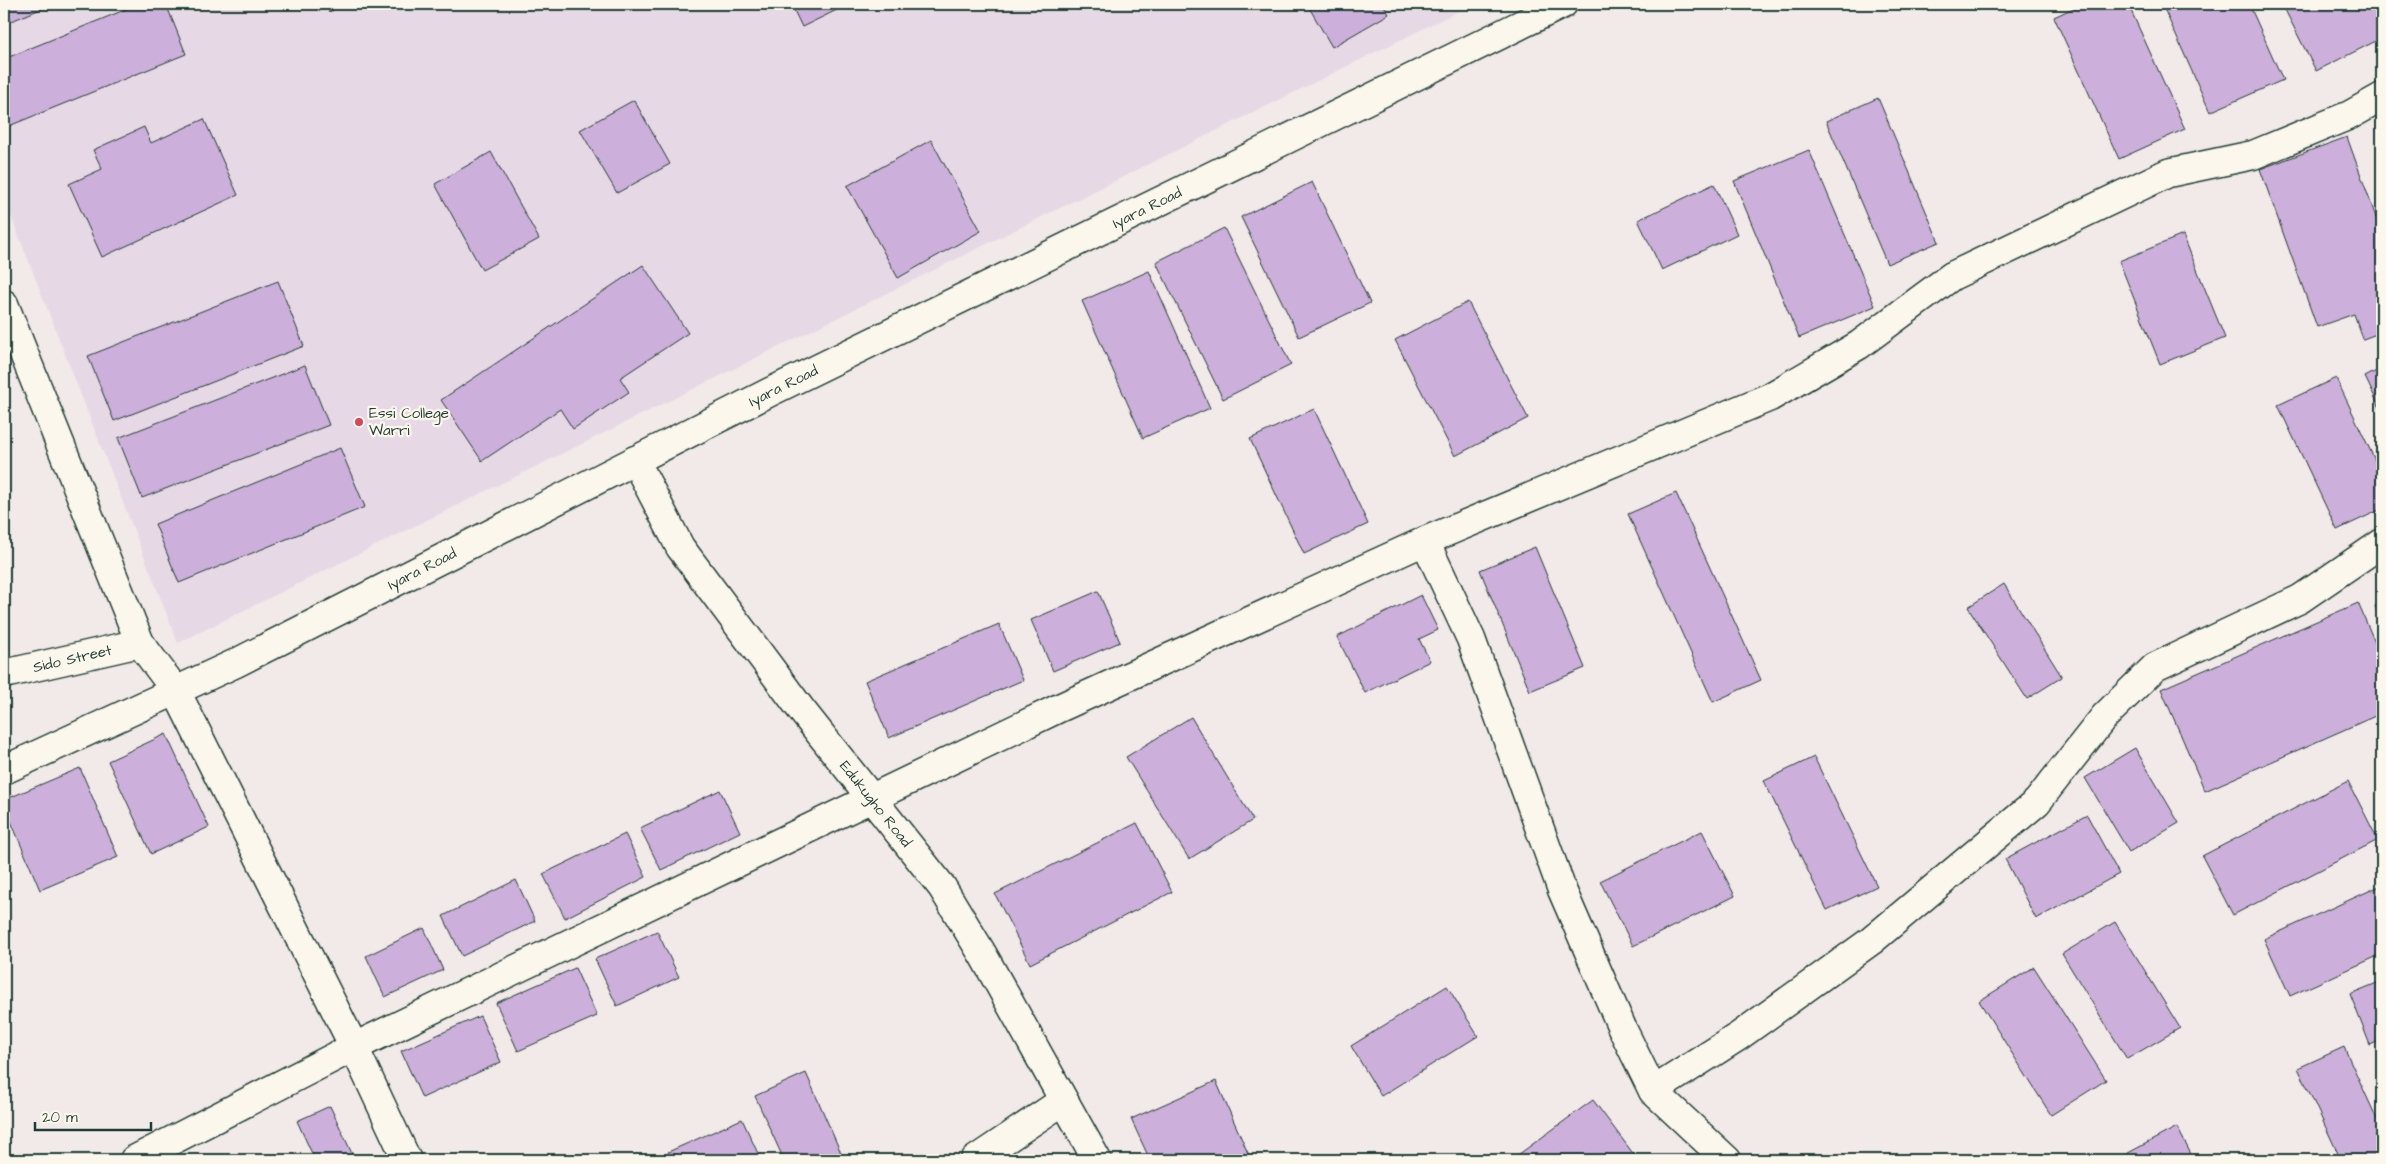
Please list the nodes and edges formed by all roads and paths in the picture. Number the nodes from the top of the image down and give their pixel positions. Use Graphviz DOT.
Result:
graph roads {
  1 [pos="1563,4"];
  2 [pos="2382,97"];
  3 [pos="4,304"];
  4 [pos="635,460"];
  5 [pos="1426,541"];
  6 [pos="2382,543"];
  7 [pos="140,643"];
  8 [pos="4,674"];
  9 [pos="176,691"];
  10 [pos="4,770"];
  11 [pos="872,796"];
  12 [pos="354,1047"];
  13 [pos="1653,1091"];
  14 [pos="1063,1100"];
  15 [pos="134,1160"];
  16 [pos="407,1160"];
  17 [pos="976,1160"];
  18 [pos="1097,1160"];
  19 [pos="1727,1160"];
  1 -- 4 [label="street, Iyara Road"];
  2 -- 5 [label="street"];
  3 -- 7 [label="street"];
  4 -- 9 [label="street, Iyara Road"];
  4 -- 11 [label="street, Edukugho Road"];
  5 -- 11 [label="street"];
  5 -- 13 [label="street"];
  6 -- 13 [label="street"];
  7 -- 8 [label="street, Sido Street"];
  7 -- 9 [label="street"];
  9 -- 10 [label="street, Iyara Road"];
  9 -- 12 [label="street"];
  11 -- 12 [label="street"];
  11 -- 14 [label="street, Edukugho Road"];
  12 -- 15 [label="street"];
  12 -- 16 [label="street"];
  13 -- 19 [label="street"];
  14 -- 17 [label="street"];
  14 -- 18 [label="street, Edukugho Road"];
}
